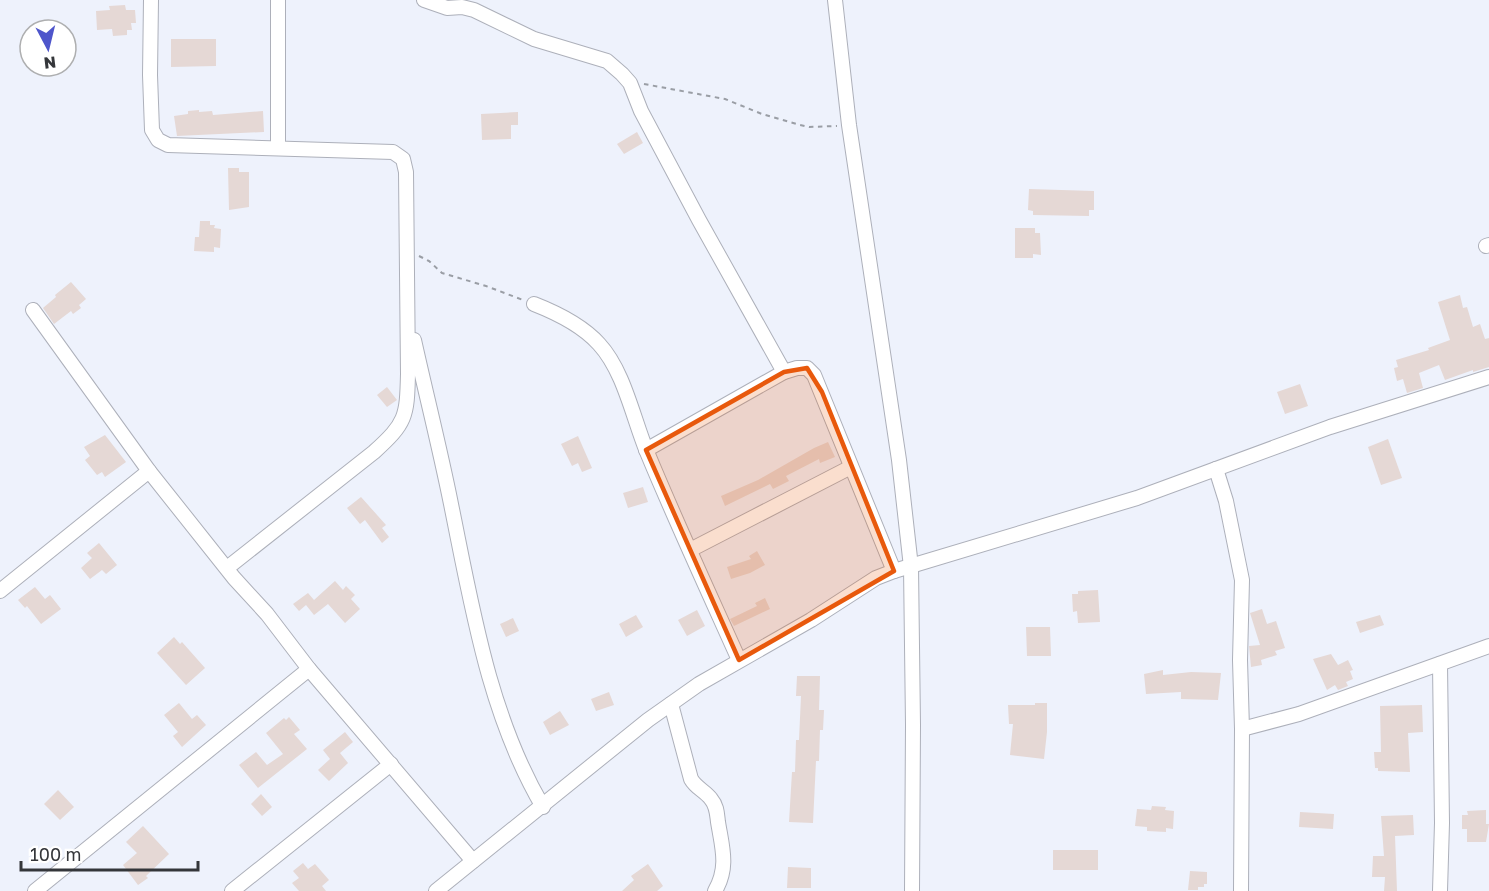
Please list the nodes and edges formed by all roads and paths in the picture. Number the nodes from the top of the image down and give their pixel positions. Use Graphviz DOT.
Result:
graph roads {
  1 [pos="151,0"];
  2 [pos="278,0"];
  3 [pos="424,0"];
  4 [pos="836,0"];
  5 [pos="630,83"];
  6 [pos="849,126"];
  7 [pos="278,148"];
  8 [pos="407,251"];
  9 [pos="534,304"];
  10 [pos="33,310"];
  11 [pos="408,316"];
  12 [pos="784,372"];
  13 [pos="1489,377"];
  14 [pos="646,450"];
  15 [pos="851,467"];
  16 [pos="1216,469"];
  17 [pos="149,471"];
  18 [pos="690,550"];
  19 [pos="911,567"];
  20 [pos="227,568"];
  21 [pos="894,571"];
  22 [pos="0,591"];
  23 [pos="1489,646"];
  24 [pos="738,660"];
  25 [pos="1440,664"];
  26 [pos="309,669"];
  27 [pos="671,704"];
  28 [pos="1242,729"];
  29 [pos="391,764"];
  30 [pos="543,807"];
  31 [pos="473,861"];
  32 [pos="35,891"];
  33 [pos="232,891"];
  34 [pos="436,891"];
  35 [pos="715,891"];
  36 [pos="912,891"];
  37 [pos="1241,891"];
  38 [pos="1440,891"];
  1 -- 7 [label="street"];
  2 -- 7 [label="street"];
  3 -- 5 [label="street"];
  4 -- 6 [label="street"];
  5 -- 6 [label="path"];
  5 -- 12 [label="street"];
  6 -- 19 [label="street"];
  7 -- 8 [label="street"];
  8 -- 9 [label="path"];
  8 -- 11 [label="street"];
  9 -- 14 [label="street"];
  10 -- 17 [label="street"];
  11 -- 20 [label="street"];
  11 -- 30 [label="street"];
  12 -- 14 [label="street"];
  12 -- 15 [label="street"];
  13 -- 16 [label="street"];
  14 -- 18 [label="street"];
  15 -- 18 [label="street"];
  15 -- 21 [label="street"];
  16 -- 19 [label="street"];
  16 -- 28 [label="street"];
  17 -- 20 [label="street"];
  17 -- 22 [label="street"];
  18 -- 24 [label="street"];
  19 -- 21 [label="street"];
  19 -- 36 [label="street"];
  20 -- 26 [label="street"];
  21 -- 24 [label="street"];
  23 -- 25 [label="street"];
  24 -- 27 [label="street"];
  25 -- 28 [label="street"];
  25 -- 38 [label="street"];
  26 -- 29 [label="street"];
  26 -- 32 [label="street"];
  27 -- 30 [label="street"];
  27 -- 35 [label="street"];
  28 -- 37 [label="street"];
  29 -- 31 [label="street"];
  29 -- 33 [label="street"];
  30 -- 31 [label="street"];
  31 -- 34 [label="street"];
}
